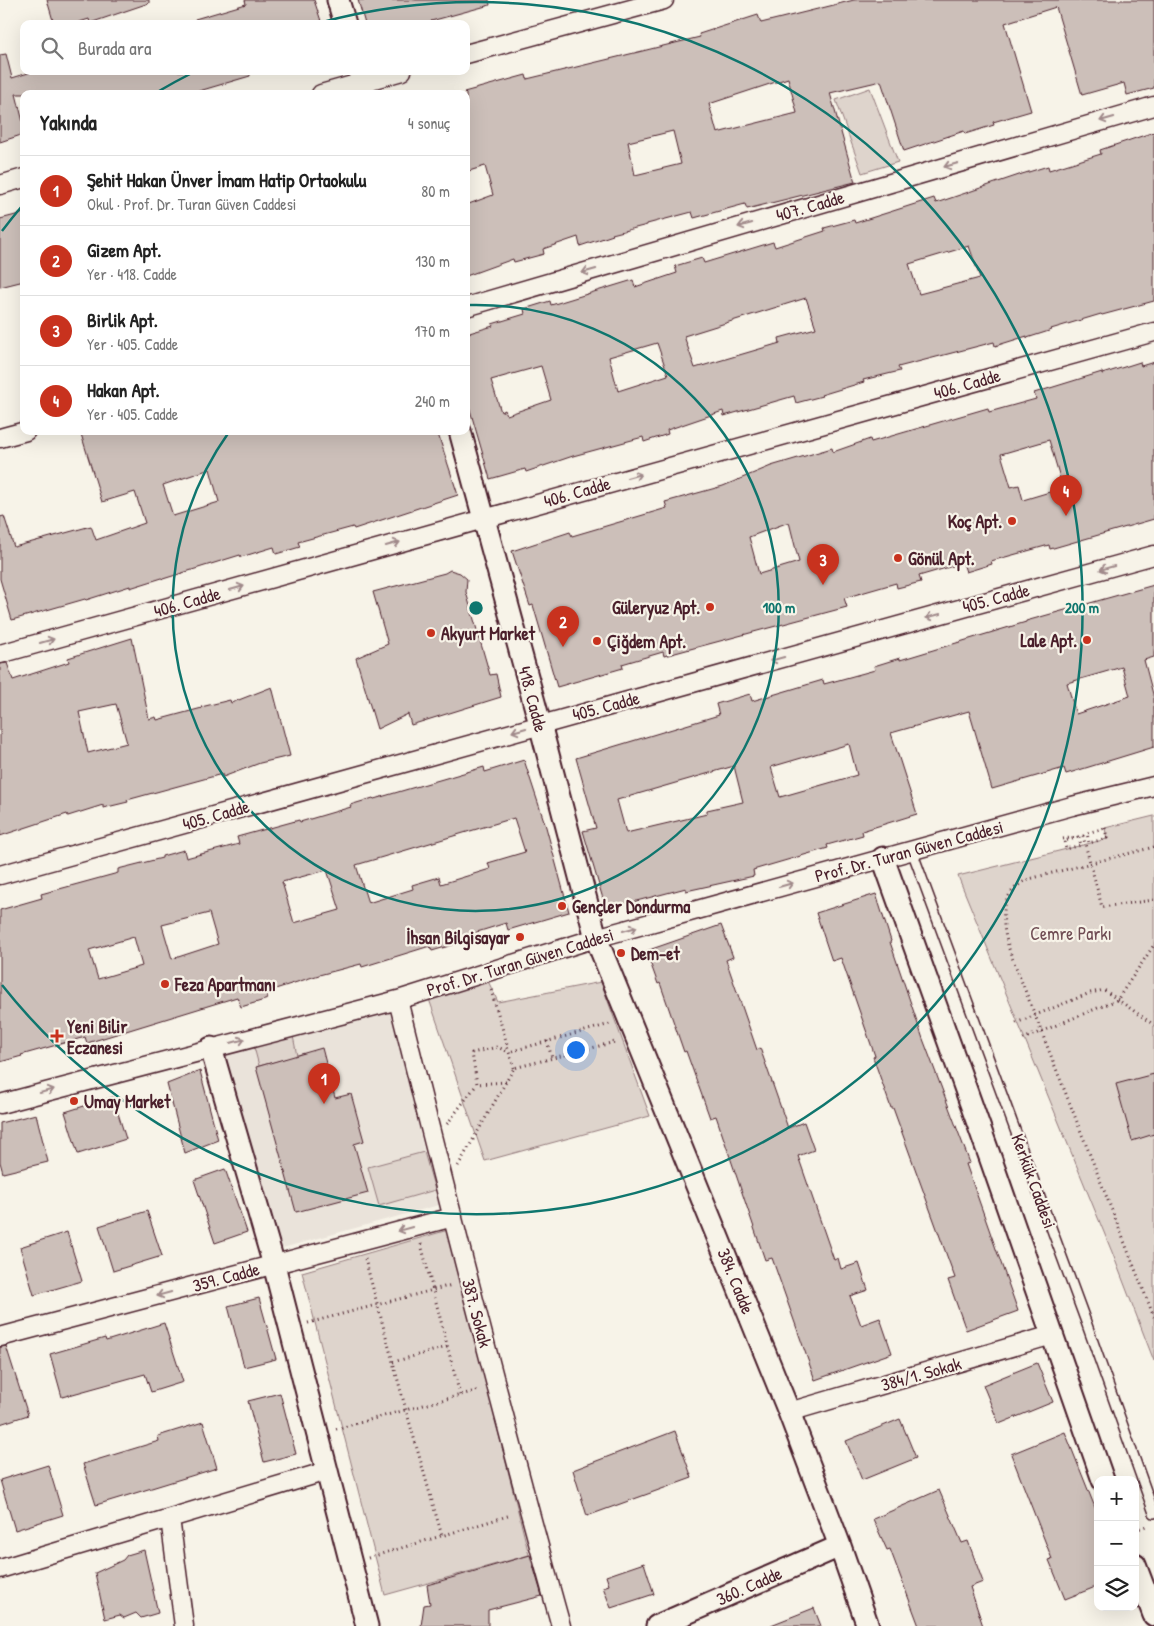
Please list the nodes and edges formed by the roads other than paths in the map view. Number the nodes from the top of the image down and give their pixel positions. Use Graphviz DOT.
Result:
graph roads {
  1 [pos="338,0"];
  2 [pos="664,0"];
  3 [pos="344,20"];
  4 [pos="470,53"];
  5 [pos="387,75"];
  6 [pos="362,82"];
  7 [pos="335,90"];
  8 [pos="1154,106"];
  9 [pos="20,179"];
  10 [pos="0,185"];
  11 [pos="470,306"];
  12 [pos="1154,332"];
  13 [pos="20,433"];
  14 [pos="461,435"];
  15 [pos="0,438"];
  16 [pos="484,518"];
  17 [pos="1154,555"];
  18 [pos="0,654"];
  19 [pos="540,724"];
  20 [pos="1154,786"];
  21 [pos="912,851"];
  22 [pos="883,858"];
  23 [pos="0,875"];
  24 [pos="596,938"];
  25 [pos="398,1000"];
  26 [pos="211,1048"];
  27 [pos="0,1104"];
  28 [pos="452,1217"];
  29 [pos="274,1265"];
  30 [pos="1052,1335"];
  31 [pos="0,1337"];
  32 [pos="789,1412"];
  33 [pos="328,1471"];
  34 [pos="1103,1476"];
  35 [pos="1154,1513"];
  36 [pos="170,1518"];
  37 [pos="840,1546"];
  38 [pos="1135,1566"];
  39 [pos="0,1569"];
  40 [pos="1154,1616"];
  41 [pos="184,1626"];
  42 [pos="367,1626"];
  43 [pos="561,1626"];
  44 [pos="657,1626"];
  45 [pos="868,1626"];
  1 -- 3 [label="street"];
  2 -- 4 [label="street"];
  5 -- 6 [label="street"];
  6 -- 7 [label="street"];
  8 -- 11 [label="street, 407. Cadde, one-way"];
  9 -- 10 [label="street"];
  16 -- 12 [label="street, 406. Cadde, one-way"];
  13 -- 15 [label="street"];
  14 -- 16 [label="street, 418. Cadde"];
  18 -- 16 [label="street, 406. Cadde, one-way"];
  16 -- 19 [label="street, 418. Cadde"];
  17 -- 19 [label="street, 405. Cadde, one-way"];
  19 -- 23 [label="street, 405. Cadde, one-way"];
  19 -- 24 [label="street, 418. Cadde"];
  20 -- 21 [label="street, Prof. Dr. Turan Güven Caddesi"];
  21 -- 22 [label="street, Prof. Dr. Turan Güven Caddesi"];
  21 -- 35 [label="lane, Kerkük Caddesi"];
  24 -- 22 [label="street, Prof. Dr. Turan Güven Caddesi, one-way"];
  22 -- 30 [label="street, Kerkük Caddesi"];
  24 -- 25 [label="street, Prof. Dr. Turan Güven Caddesi"];
  24 -- 32 [label="street, 384. Cadde"];
  26 -- 25 [label="street, Prof. Dr. Turan Güven Caddesi, one-way"];
  25 -- 28 [label="street, 387. Sokak"];
  27 -- 26 [label="street, Prof. Dr. Turan Güven Caddesi, one-way"];
  26 -- 29 [label="street"];
  28 -- 29 [label="street, 359. Cadde, one-way"];
  28 -- 43 [label="street, 387. Sokak"];
  29 -- 31 [label="street, 359. Cadde, one-way"];
  29 -- 33 [label="street"];
  30 -- 32 [label="street, 384/1. Sokak"];
  30 -- 34 [label="street, Kerkük Caddesi"];
  32 -- 37 [label="street, 384. Cadde"];
  33 -- 36 [label="street"];
  33 -- 42 [label="street"];
  36 -- 39 [label="street"];
  36 -- 41 [label="street"];
  37 -- 44 [label="street, 360. Cadde"];
  37 -- 45 [label="street, 384. Cadde"];
  38 -- 40 [label="street"];
}
